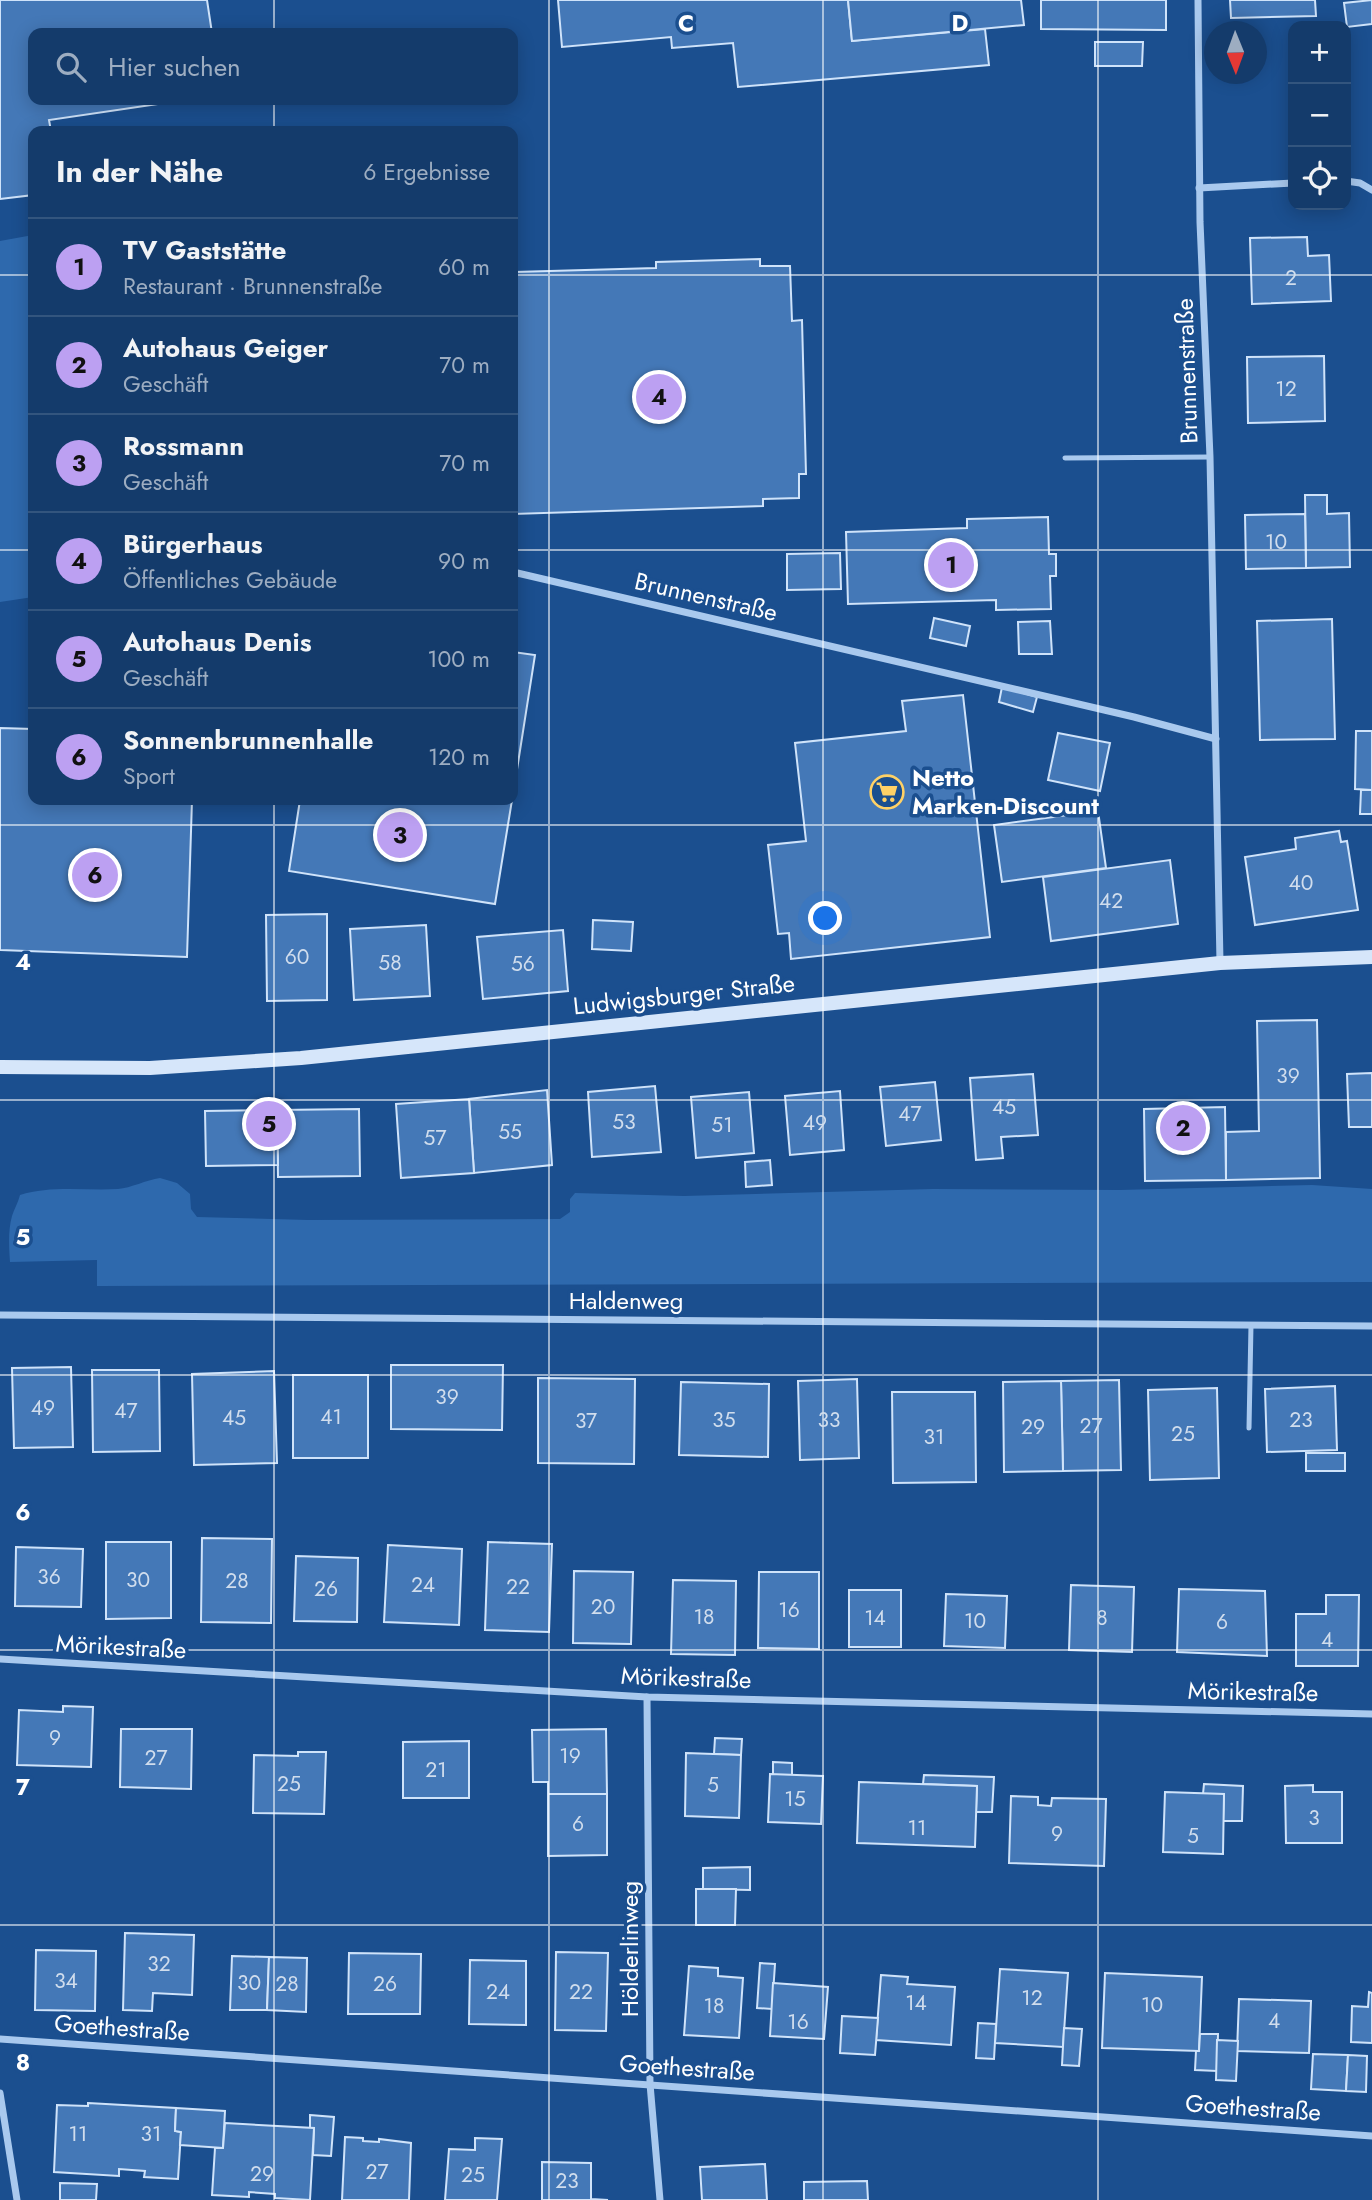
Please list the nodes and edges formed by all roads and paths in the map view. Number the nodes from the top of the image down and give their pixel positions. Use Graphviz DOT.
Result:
graph roads {
  1 [pos="1198,0"];
  2 [pos="1351,182"];
  3 [pos="1288,183"];
  4 [pos="1199,188"];
  5 [pos="1372,190"];
  6 [pos="1210,457"];
  7 [pos="1065,458"];
  8 [pos="518,573"];
  9 [pos="1216,740"];
  10 [pos="1372,957"];
  11 [pos="1220,963"];
  12 [pos="0,1067"];
  13 [pos="0,1315"];
  14 [pos="1251,1325"];
  15 [pos="1372,1326"];
  16 [pos="1249,1428"];
  17 [pos="0,1659"];
  18 [pos="647,1697"];
  19 [pos="1372,1714"];
  20 [pos="0,2039"];
  21 [pos="650,2084"];
  22 [pos="0,2093"];
  23 [pos="1372,2136"];
  24 [pos="17,2200"];
  25 [pos="660,2200"];
  1 -- 4 [label="street, Brunnenstraße"];
  2 -- 5 [label="street"];
  3 -- 4 [label="street"];
  4 -- 6 [label="street, Brunnenstraße"];
  6 -- 7 [label="lane"];
  6 -- 9 [label="street, Brunnenstraße"];
  8 -- 9 [label="street, Brunnenstraße"];
  9 -- 11 [label="street, Brunnenstraße"];
  10 -- 11 [label="street, Ludwigsburger Straße"];
  11 -- 12 [label="street, Ludwigsburger Straße"];
  13 -- 14 [label="street, Haldenweg"];
  14 -- 15 [label="street, Haldenweg"];
  14 -- 16 [label="lane"];
  17 -- 18 [label="street, Mörikestraße"];
  18 -- 19 [label="street, Mörikestraße"];
  18 -- 21 [label="street, Hölderlinweg"];
  20 -- 21 [label="street, Goethestraße"];
  21 -- 23 [label="street, Goethestraße"];
  21 -- 25 [label="street, Hölderlinweg"];
  22 -- 24 [label="street"];
}
